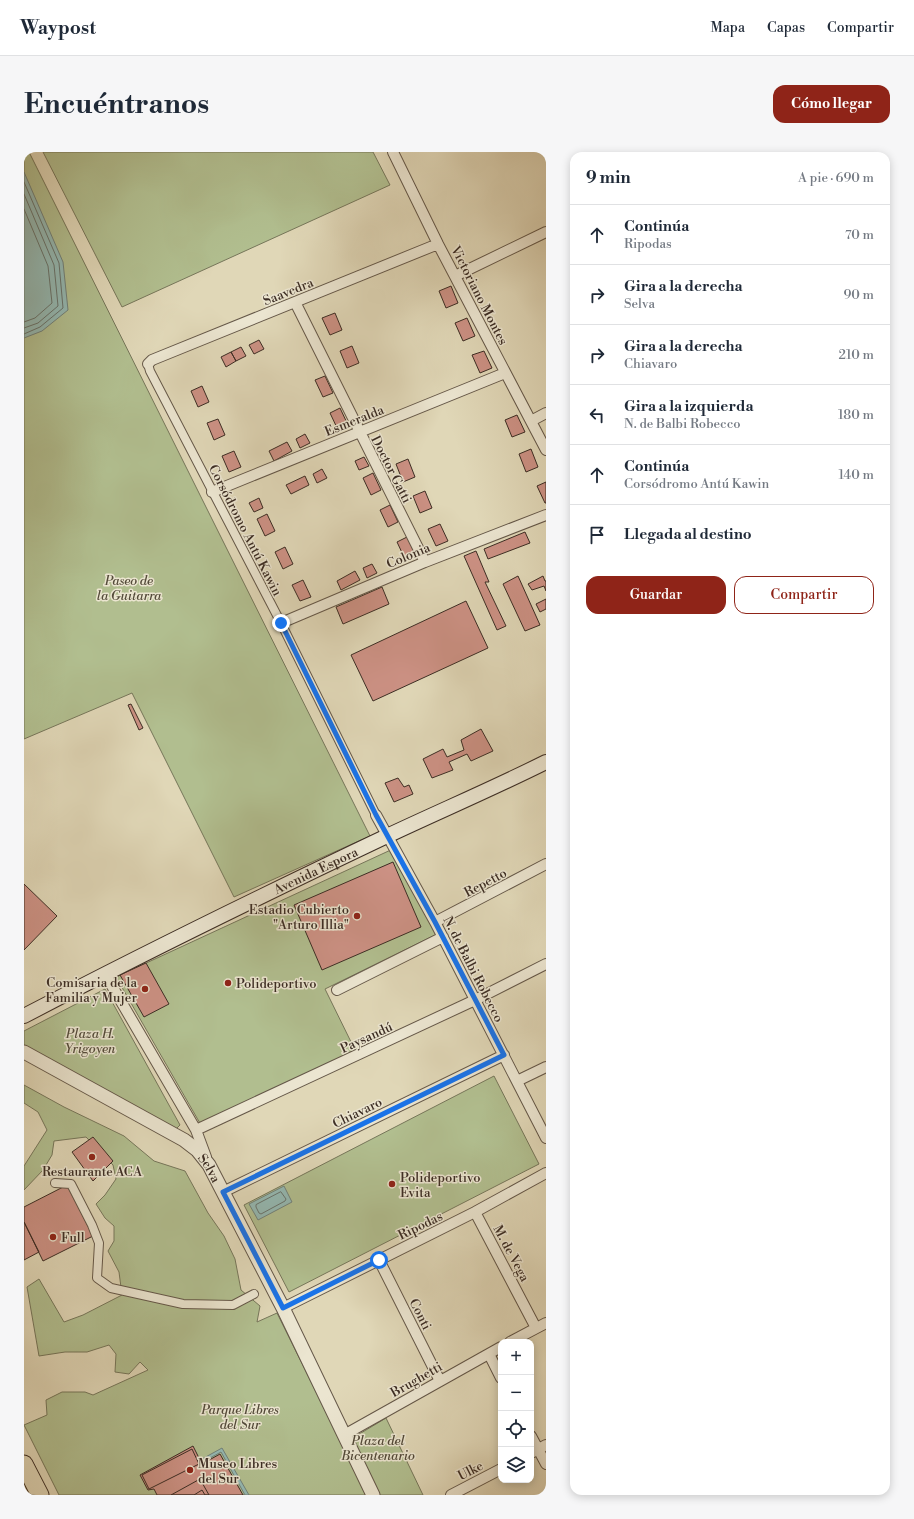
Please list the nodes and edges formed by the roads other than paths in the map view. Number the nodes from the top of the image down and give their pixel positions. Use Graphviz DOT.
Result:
graph roads {
  1 [pos="392,152"];
  2 [pos="546,232"];
  3 [pos="438,244"];
  4 [pos="455,276"];
  5 [pos="295,302"];
  6 [pos="148,364"];
  7 [pos="505,373"];
  8 [pos="546,413"];
  9 [pos="531,421"];
  10 [pos="359,432"];
  11 [pos="546,450"];
  12 [pos="212,492"];
  13 [pos="546,515"];
  14 [pos="425,562"];
  15 [pos="281,623"];
  16 [pos="546,762"];
  17 [pos="376,815"];
  18 [pos="387,836"];
  19 [pos="546,864"];
  20 [pos="435,922"];
  21 [pos="443,937"];
  22 [pos="546,964"];
  23 [pos="105,974"];
  24 [pos="337,990"];
  25 [pos="475,1000"];
  26 [pos="24,1016"];
  27 [pos="24,1052"];
  28 [pos="504,1055"];
  29 [pos="546,1067"];
  30 [pos="517,1082"];
  31 [pos="196,1130"];
  32 [pos="546,1138"];
  33 [pos="209,1165"];
  34 [pos="546,1173"];
  35 [pos="55,1183"];
  36 [pos="223,1192"];
  37 [pos="475,1212"];
  38 [pos="379,1260"];
  39 [pos="254,1294"];
  40 [pos="283,1308"];
  41 [pos="546,1323"];
  42 [pos="536,1328"];
  43 [pos="516,1339"];
  44 [pos="498,1349"];
  45 [pos="489,1354"];
  46 [pos="500,1375"];
  47 [pos="440,1381"];
  48 [pos="344,1435"];
  49 [pos="538,1449"];
  50 [pos="24,1464"];
  51 [pos="546,1464"];
  52 [pos="498,1471"];
  53 [pos="40,1495"];
  54 [pos="373,1495"];
  55 [pos="451,1495"];
  1 -- 3 [label="street, Victoriano Montes"];
  2 -- 4 [label="street"];
  3 -- 4 [label="street, Victoriano Montes"];
  3 -- 5 [label="street, Saavedra"];
  4 -- 7 [label="street, Victoriano Montes"];
  5 -- 6 [label="street, Saavedra"];
  5 -- 10 [label="street, Doctor Gatti"];
  6 -- 12 [label="street, Corsódromo Antú Kawin"];
  7 -- 9 [label="street, Victoriano Montes"];
  7 -- 10 [label="street, Esmeralda"];
  8 -- 9 [label="street"];
  9 -- 11 [label="street, Victoriano Montes"];
  10 -- 12 [label="street, Esmeralda"];
  10 -- 14 [label="street, Doctor Gatti"];
  12 -- 15 [label="street, Corsódromo Antú Kawin"];
  13 -- 14 [label="street, Colonia"];
  14 -- 15 [label="street, Colonia"];
  15 -- 17 [label="street, Corsódromo Antú Kawin"];
  16 -- 18 [label="main road, Avenida Espora"];
  17 -- 18 [label="street, N. de Balbi Robecco"];
  18 -- 20 [label="street, N. de Balbi Robecco"];
  18 -- 23 [label="main road, Avenida Espora"];
  19 -- 20 [label="street, Repetto"];
  20 -- 21 [label="street, N. de Balbi Robecco"];
  21 -- 24 [label="street"];
  21 -- 25 [label="street, N. de Balbi Robecco"];
  22 -- 25 [label="street, Paysandú"];
  23 -- 26 [label="main road, Avenida Espora"];
  23 -- 31 [label="street, Selva"];
  25 -- 28 [label="street, N. de Balbi Robecco"];
  25 -- 31 [label="street, Paysandú"];
  27 -- 33 [label="street"];
  28 -- 30 [label="street, N. de Balbi Robecco"];
  28 -- 36 [label="street, Chiavaro"];
  29 -- 30 [label="street"];
  30 -- 32 [label="street, N. de Balbi Robecco"];
  31 -- 33 [label="street, Selva"];
  33 -- 36 [label="street, Selva"];
  34 -- 37 [label="street, Ripodas"];
  35 -- 39 [label="street"];
  36 -- 40 [label="street, Selva"];
  37 -- 38 [label="street, Ripodas"];
  37 -- 42 [label="street, M. de Vega"];
  38 -- 40 [label="street, Ripodas"];
  38 -- 47 [label="street, Conti"];
  40 -- 48 [label="street, Selva"];
  41 -- 42 [label="street"];
  42 -- 43 [label="street"];
  44 -- 45 [label="street, Brughetti"];
  45 -- 46 [label="street"];
  45 -- 47 [label="street, Brughetti"];
  47 -- 48 [label="street, Brughetti"];
  48 -- 54 [label="street, Selva"];
  49 -- 51 [label="street"];
  50 -- 53 [label="highway"];
  52 -- 55 [label="street, Ulke"];
}
